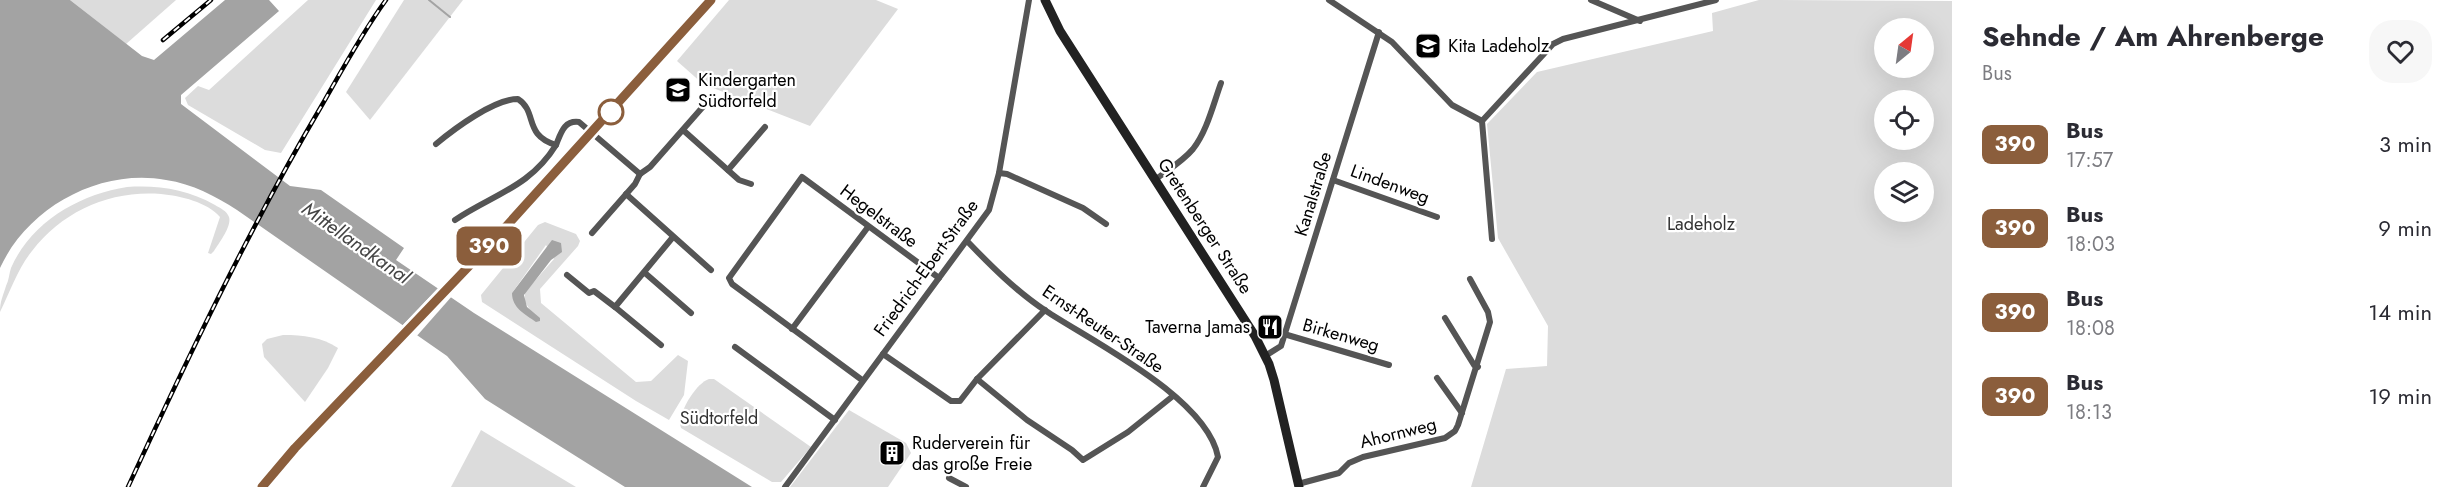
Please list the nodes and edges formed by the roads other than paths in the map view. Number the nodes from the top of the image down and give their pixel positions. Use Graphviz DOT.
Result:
graph roads {
  1 [pos="711,0"];
  2 [pos="1029,0"];
  3 [pos="1045,0"];
  4 [pos="1329,0"];
  5 [pos="1592,0"];
  6 [pos="1714,0"];
  7 [pos="1640,21"];
  8 [pos="1379,33"];
  9 [pos="1221,83"];
  10 [pos="708,101"];
  11 [pos="1482,121"];
  12 [pos="765,127"];
  13 [pos="683,130"];
  14 [pos="593,132"];
  15 [pos="436,144"];
  16 [pos="556,145"];
  17 [pos="728,170"];
  18 [pos="999,173"];
  19 [pos="640,174"];
  20 [pos="1156,179"];
  21 [pos="1334,180"];
  22 [pos="751,184"];
  23 [pos="626,194"];
  24 [pos="1437,217"];
  25 [pos="455,220"];
  26 [pos="1106,224"];
  27 [pos="868,226"];
  28 [pos="592,233"];
  29 [pos="673,237"];
  30 [pos="1492,239"];
  31 [pos="968,241"];
  32 [pos="711,270"];
  33 [pos="645,273"];
  34 [pos="567,275"];
  35 [pos="939,278"];
  36 [pos="1470,279"];
  37 [pos="615,308"];
  38 [pos="1045,310"];
  39 [pos="691,313"];
  40 [pos="1445,318"];
  41 [pos="792,329"];
  42 [pos="1284,334"];
  43 [pos="661,345"];
  44 [pos="735,347"];
  45 [pos="883,354"];
  46 [pos="1265,356"];
  47 [pos="1389,365"];
  48 [pos="1478,367"];
  49 [pos="1437,378"];
  50 [pos="977,379"];
  51 [pos="862,380"];
  52 [pos="1173,396"];
  53 [pos="1462,413"];
  54 [pos="835,420"];
  55 [pos="949,478"];
  56 [pos="1298,485"];
  57 [pos="262,487"];
  58 [pos="784,487"];
  59 [pos="966,487"];
  60 [pos="1203,487"];
  1 -- 14 [label="main road"];
  2 -- 18 [label="street, Friedrich-Ebert-Straße"];
  3 -- 20 [label="main road, Gretenberger Straße"];
  4 -- 8 [label="street"];
  5 -- 7 [label="street"];
  6 -- 7 [label="street"];
  7 -- 11 [label="street"];
  8 -- 11 [label="street"];
  8 -- 21 [label="street, Kanalstraße"];
  9 -- 20 [label="street"];
  10 -- 13 [label="street"];
  11 -- 30 [label="street"];
  12 -- 17 [label="street"];
  13 -- 17 [label="street"];
  13 -- 19 [label="street"];
  14 -- 16 [label="street"];
  14 -- 19 [label="street"];
  14 -- 57 [label="main road"];
  15 -- 16 [label="street"];
  16 -- 25 [label="street"];
  17 -- 22 [label="street"];
  18 -- 26 [label="street"];
  18 -- 31 [label="street, Friedrich-Ebert-Straße"];
  19 -- 23 [label="street"];
  20 -- 46 [label="main road, Gretenberger Straße"];
  21 -- 24 [label="street, Lindenweg"];
  21 -- 42 [label="street, Kanalstraße"];
  23 -- 28 [label="street"];
  23 -- 29 [label="street"];
  27 -- 35 [label="street, Hegelstraße"];
  27 -- 41 [label="street"];
  27 -- 41 [label="street, Hegelstraße"];
  29 -- 32 [label="street"];
  29 -- 33 [label="street"];
  31 -- 35 [label="street, Friedrich-Ebert-Straße"];
  31 -- 38 [label="street, Ernst-Reuter-Straße"];
  33 -- 37 [label="street"];
  33 -- 39 [label="street"];
  34 -- 37 [label="street"];
  35 -- 45 [label="street, Friedrich-Ebert-Straße"];
  36 -- 48 [label="street, Ahornweg"];
  37 -- 43 [label="street"];
  38 -- 50 [label="street"];
  38 -- 52 [label="street, Ernst-Reuter-Straße"];
  40 -- 48 [label="street"];
  41 -- 51 [label="street"];
  42 -- 46 [label="street, Kanalstraße"];
  42 -- 47 [label="street, Birkenweg"];
  44 -- 54 [label="street"];
  45 -- 50 [label="street"];
  45 -- 51 [label="street, Friedrich-Ebert-Straße"];
  46 -- 56 [label="main road, Gretenberger Straße"];
  48 -- 53 [label="street, Ahornweg"];
  49 -- 53 [label="street, Ahornweg"];
  50 -- 52 [label="street"];
  51 -- 54 [label="street, Friedrich-Ebert-Straße"];
  52 -- 60 [label="street, Ernst-Reuter-Straße"];
  53 -- 56 [label="street, Ahornweg"];
  54 -- 58 [label="street, Friedrich-Ebert-Straße"];
  55 -- 59 [label="street"];
}
